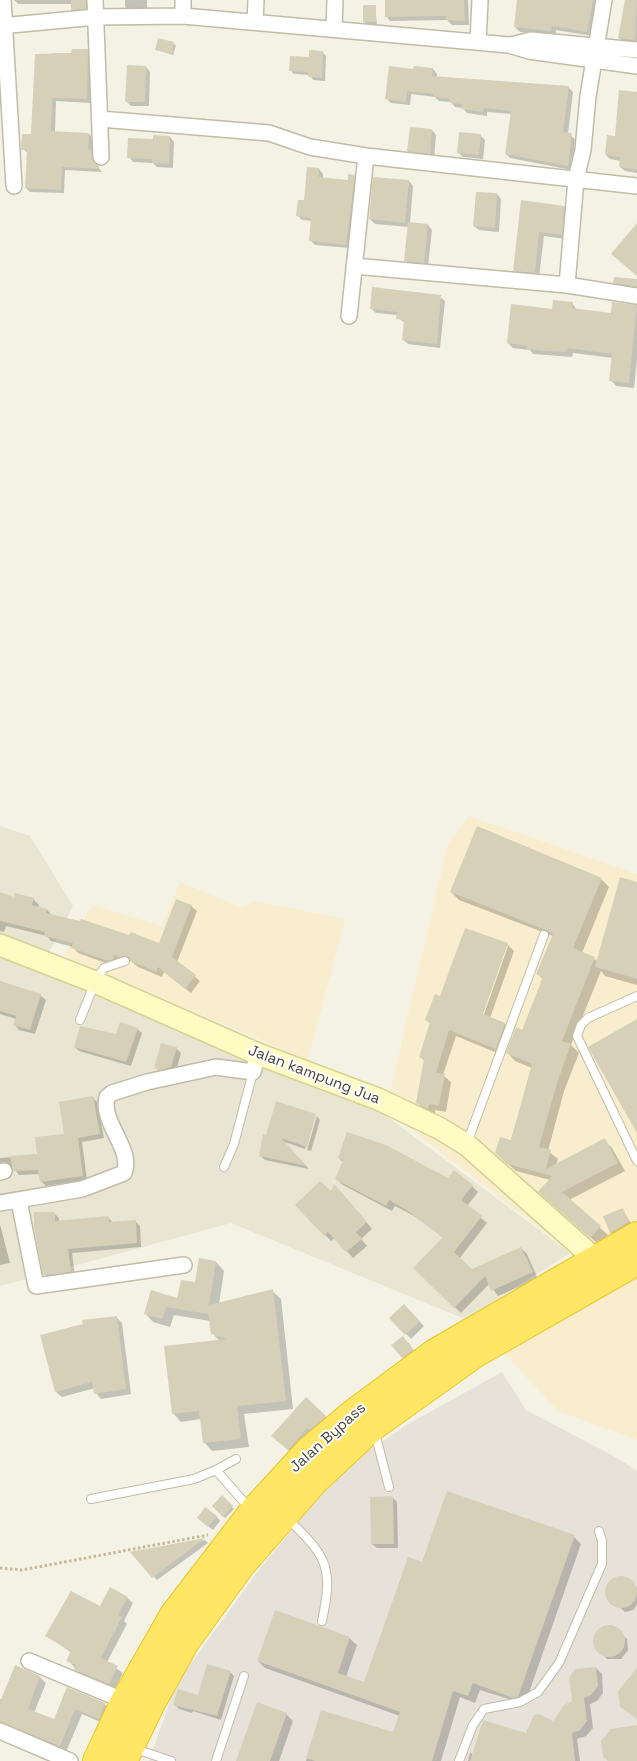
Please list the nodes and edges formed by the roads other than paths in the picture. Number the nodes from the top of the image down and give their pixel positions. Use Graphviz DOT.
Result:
graph roads {
  1 [pos="3,0"];
  2 [pos="94,0"];
  3 [pos="184,0"];
  4 [pos="256,0"];
  5 [pos="335,0"];
  6 [pos="480,0"];
  7 [pos="604,0"];
  8 [pos="184,16"];
  9 [pos="96,17"];
  10 [pos="255,22"];
  11 [pos="2,25"];
  12 [pos="334,28"];
  13 [pos="478,42"];
  14 [pos="509,45"];
  15 [pos="596,45"];
  16 [pos="637,50"];
  17 [pos="594,62"];
  18 [pos="637,66"];
  19 [pos="100,118"];
  20 [pos="366,156"];
  21 [pos="101,157"];
  22 [pos="576,179"];
  23 [pos="14,186"];
  24 [pos="637,186"];
  25 [pos="354,266"];
  26 [pos="567,286"];
  27 [pos="637,296"];
  28 [pos="349,316"];
  29 [pos="544,935"];
  30 [pos="0,946"];
  31 [pos="125,961"];
  32 [pos="95,982"];
  33 [pos="637,996"];
  34 [pos="80,1020"];
  35 [pos="256,1063"];
  36 [pos="467,1145"];
  37 [pos="637,1161"];
  38 [pos="224,1167"];
  39 [pos="19,1201"];
  40 [pos="0,1203"];
  41 [pos="637,1236"];
  42 [pos="595,1259"];
  43 [pos="184,1265"];
  44 [pos="634,1266"];
  45 [pos="373,1426"];
  46 [pos="236,1459"];
  47 [pos="216,1470"];
  48 [pos="389,1487"];
  49 [pos="91,1500"];
  50 [pos="254,1512"];
  51 [pos="284,1515"];
  52 [pos="599,1531"];
  53 [pos="231,1552"];
  54 [pos="322,1621"];
  55 [pos="29,1661"];
  56 [pos="244,1676"];
  57 [pos="125,1701"];
  58 [pos="0,1731"];
  59 [pos="126,1754"];
  60 [pos="70,1761"];
  61 [pos="97,1761"];
  62 [pos="171,1761"];
  63 [pos="216,1761"];
  64 [pos="459,1761"];
  1 -- 11 [label="street"];
  2 -- 9 [label="street"];
  3 -- 8 [label="street"];
  4 -- 10 [label="street"];
  5 -- 12 [label="street"];
  6 -- 13 [label="street"];
  7 -- 15 [label="street"];
  8 -- 9 [label="street"];
  8 -- 10 [label="street"];
  9 -- 11 [label="street"];
  9 -- 19 [label="street"];
  10 -- 12 [label="street"];
  11 -- 23 [label="street"];
  12 -- 13 [label="street"];
  13 -- 14 [label="street"];
  14 -- 15 [label="street"];
  14 -- 17 [label="street"];
  15 -- 16 [label="street"];
  15 -- 17 [label="street"];
  17 -- 18 [label="street"];
  17 -- 22 [label="street"];
  19 -- 20 [label="street"];
  19 -- 21 [label="street"];
  20 -- 22 [label="street"];
  20 -- 25 [label="street"];
  22 -- 24 [label="street"];
  22 -- 26 [label="street"];
  25 -- 26 [label="street"];
  25 -- 28 [label="street"];
  26 -- 27 [label="street"];
  29 -- 36 [label="lane"];
  30 -- 32 [label="street, Jalan kampung Jua"];
  31 -- 32 [label="lane"];
  32 -- 34 [label="lane"];
  32 -- 35 [label="street, Jalan kampung Jua"];
  33 -- 37 [label="lane"];
  35 -- 36 [label="street, Jalan kampung Jua"];
  35 -- 38 [label="lane"];
  35 -- 39 [label="street"];
  36 -- 42 [label="street, Jalan kampung Jua"];
  39 -- 40 [label="street"];
  39 -- 43 [label="street"];
  41 -- 42 [label="highway, Jalan Bypass"];
  42 -- 50 [label="highway, Jalan Bypass"];
  44 -- 45 [label="highway, Jalan Bypass"];
  45 -- 48 [label="lane"];
  45 -- 51 [label="highway, Jalan Bypass"];
  46 -- 47 [label="lane"];
  47 -- 49 [label="lane"];
  47 -- 50 [label="lane"];
  50 -- 53 [label="highway, Jalan Bypass"];
  51 -- 53 [label="highway, Jalan Bypass"];
  51 -- 54 [label="lane"];
  52 -- 64 [label="lane"];
  53 -- 57 [label="highway, Jalan Bypass"];
  53 -- 59 [label="highway, Jalan Bypass"];
  55 -- 57 [label="street"];
  56 -- 63 [label="lane"];
  57 -- 61 [label="highway, Jalan Bypass"];
  58 -- 60 [label="street"];
  59 -- 62 [label="lane"];
}
